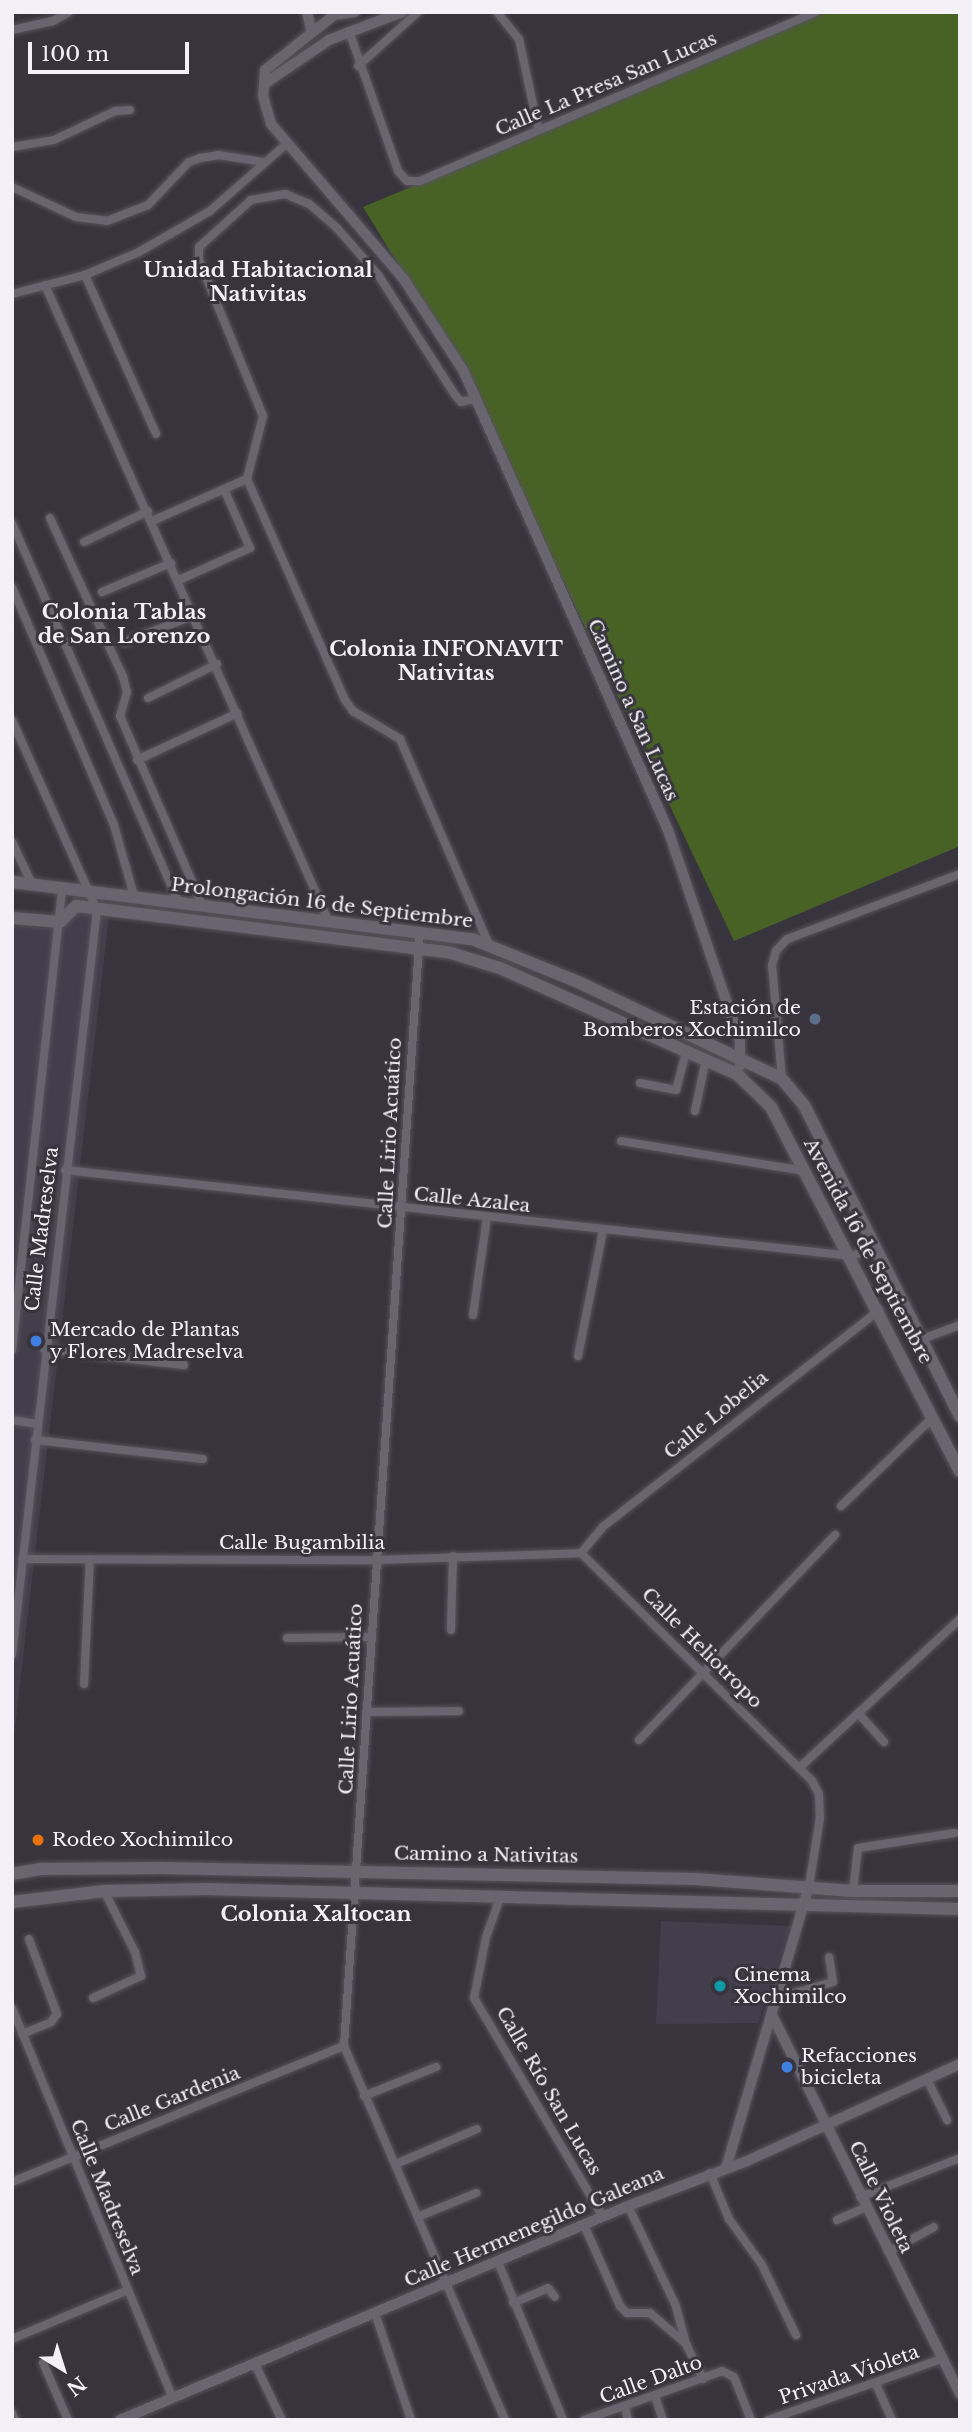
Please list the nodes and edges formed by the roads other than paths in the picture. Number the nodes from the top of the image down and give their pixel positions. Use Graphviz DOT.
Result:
graph roads {
  1 [pos="69,12"];
  2 [pos="307,12"];
  3 [pos="402,12"];
  4 [pos="418,12"];
  5 [pos="497,12"];
  6 [pos="817,12"];
  7 [pos="351,13"];
  8 [pos="329,14"];
  9 [pos="12,30"];
  10 [pos="311,30"];
  11 [pos="349,32"];
  12 [pos="296,44"];
  13 [pos="304,57"];
  14 [pos="358,66"];
  15 [pos="264,84"];
  16 [pos="130,110"];
  17 [pos="538,128"];
  18 [pos="285,145"];
  19 [pos="12,147"];
  20 [pos="264,162"];
  21 [pos="12,187"];
  22 [pos="85,275"];
  23 [pos="46,285"];
  24 [pos="12,295"];
  25 [pos="475,399"];
  26 [pos="156,435"];
  27 [pos="247,479"];
  28 [pos="224,489"];
  29 [pos="148,512"];
  30 [pos="50,518"];
  31 [pos="152,521"];
  32 [pos="12,523"];
  33 [pos="84,542"];
  34 [pos="171,563"];
  35 [pos="179,580"];
  36 [pos="12,587"];
  37 [pos="102,592"];
  38 [pos="195,615"];
  39 [pos="125,642"];
  40 [pos="217,664"];
  41 [pos="148,698"];
  42 [pos="238,713"];
  43 [pos="12,720"];
  44 [pos="137,760"];
  45 [pos="12,842"];
  46 [pos="960,874"];
  47 [pos="12,882"];
  48 [pos="32,884"];
  49 [pos="62,888"];
  50 [pos="88,893"];
  51 [pos="135,899"];
  52 [pos="179,904"];
  53 [pos="203,906"];
  54 [pos="97,910"];
  55 [pos="12,918"];
  56 [pos="60,922"];
  57 [pos="330,924"];
  58 [pos="420,931"];
  59 [pos="489,945"];
  60 [pos="418,948"];
  61 [pos="686,1052"];
  62 [pos="730,1054"];
  63 [pos="706,1059"];
  64 [pos="743,1060"];
  65 [pos="722,1066"];
  66 [pos="737,1074"];
  67 [pos="782,1079"];
  68 [pos="640,1083"];
  69 [pos="695,1111"];
  70 [pos="621,1141"];
  71 [pos="65,1170"];
  72 [pos="804,1171"];
  73 [pos="403,1208"];
  74 [pos="487,1217"];
  75 [pos="603,1231"];
  76 [pos="875,1247"];
  77 [pos="852,1256"];
  78 [pos="879,1310"];
  79 [pos="473,1315"];
  80 [pos="960,1325"];
  81 [pos="922,1339"];
  82 [pos="44,1349"];
  83 [pos="12,1350"];
  84 [pos="578,1356"];
  85 [pos="184,1365"];
  86 [pos="960,1416"];
  87 [pos="932,1418"];
  88 [pos="12,1420"];
  89 [pos="36,1424"];
  90 [pos="35,1440"];
  91 [pos="203,1459"];
  92 [pos="960,1471"];
  93 [pos="841,1506"];
  94 [pos="835,1535"];
  95 [pos="581,1553"];
  96 [pos="453,1556"];
  97 [pos="22,1559"];
  98 [pos="90,1559"];
  99 [pos="375,1560"];
  100 [pos="960,1619"];
  101 [pos="451,1630"];
  102 [pos="369,1637"];
  103 [pos="287,1638"];
  104 [pos="12,1655"];
  105 [pos="705,1674"];
  106 [pos="83,1684"];
  107 [pos="459,1711"];
  108 [pos="366,1712"];
  109 [pos="858,1713"];
  110 [pos="639,1740"];
  111 [pos="884,1742"];
  112 [pos="799,1768"];
  113 [pos="955,1833"];
  114 [pos="357,1872"];
  115 [pos="12,1874"];
  116 [pos="810,1886"];
  117 [pos="104,1891"];
  118 [pos="853,1891"];
  119 [pos="960,1891"];
  120 [pos="357,1893"];
  121 [pos="500,1898"];
  122 [pos="12,1902"];
  123 [pos="804,1906"];
  124 [pos="960,1909"];
  125 [pos="29,1939"];
  126 [pos="829,1957"];
  127 [pos="93,1998"];
  128 [pos="776,1998"];
  129 [pos="12,2008"];
  130 [pos="772,2015"];
  131 [pos="22,2034"];
  132 [pos="344,2046"];
  133 [pos="960,2064"];
  134 [pos="436,2067"];
  135 [pos="928,2079"];
  136 [pos="364,2096"];
  137 [pos="947,2120"];
  138 [pos="826,2126"];
  139 [pos="477,2129"];
  140 [pos="72,2157"];
  141 [pos="960,2158"];
  142 [pos="396,2164"];
  143 [pos="726,2168"];
  144 [pos="710,2173"];
  145 [pos="12,2182"];
  146 [pos="476,2193"];
  147 [pos="863,2202"];
  148 [pos="628,2206"];
  149 [pos="420,2216"];
  150 [pos="603,2217"];
  151 [pos="837,2220"];
  152 [pos="584,2225"];
  153 [pos="934,2227"];
  154 [pos="888,2252"];
  155 [pos="498,2262"];
  156 [pos="447,2283"];
  157 [pos="128,2290"];
  158 [pos="555,2297"];
  159 [pos="513,2303"];
  160 [pos="375,2313"];
  161 [pos="796,2335"];
  162 [pos="12,2339"];
  163 [pos="686,2344"];
  164 [pos="941,2359"];
  165 [pos="43,2363"];
  166 [pos="255,2364"];
  167 [pos="704,2379"];
  168 [pos="876,2384"];
  169 [pos="959,2391"];
  170 [pos="655,2396"];
  171 [pos="173,2398"];
  172 [pos="625,2407"];
  173 [pos="12,2413"];
  174 [pos="150,2414"];
  175 [pos="15,2420"];
  176 [pos="68,2420"];
  177 [pos="120,2420"];
  178 [pos="282,2420"];
  179 [pos="411,2420"];
  180 [pos="505,2420"];
  181 [pos="563,2420"];
  182 [pos="584,2420"];
  183 [pos="628,2420"];
  184 [pos="663,2420"];
  185 [pos="751,2420"];
  186 [pos="768,2420"];
  187 [pos="892,2420"];
  1 -- 9 [label="street"];
  2 -- 10 [label="street"];
  3 -- 11 [label="street"];
  4 -- 14 [label="street"];
  5 -- 17 [label="street"];
  6 -- 17 [label="street, Calle La Presa San Lucas"];
  7 -- 8 [label="street"];
  7 -- 11 [label="street"];
  8 -- 10 [label="street"];
  10 -- 12 [label="street"];
  11 -- 13 [label="street"];
  11 -- 14 [label="street"];
  12 -- 13 [label="street"];
  12 -- 15 [label="street"];
  13 -- 15 [label="street"];
  14 -- 17 [label="street, Calle La Presa San Lucas"];
  15 -- 18 [label="street, Camino a San Lucas"];
  16 -- 19 [label="street"];
  18 -- 20 [label="street"];
  18 -- 25 [label="street, Camino a San Lucas"];
  20 -- 21 [label="street"];
  20 -- 22 [label="street"];
  22 -- 23 [label="street"];
  22 -- 26 [label="street"];
  23 -- 24 [label="street"];
  23 -- 29 [label="street"];
  25 -- 27 [label="street"];
  25 -- 64 [label="street, Camino a San Lucas"];
  27 -- 28 [label="street"];
  27 -- 59 [label="street"];
  28 -- 31 [label="street"];
  28 -- 35 [label="street"];
  29 -- 31 [label="street"];
  29 -- 33 [label="street"];
  30 -- 44 [label="street"];
  31 -- 34 [label="street"];
  32 -- 52 [label="street"];
  34 -- 35 [label="street"];
  34 -- 37 [label="street"];
  35 -- 38 [label="street"];
  36 -- 51 [label="street"];
  38 -- 39 [label="street"];
  38 -- 40 [label="street"];
  40 -- 41 [label="street"];
  40 -- 42 [label="street"];
  42 -- 44 [label="street"];
  42 -- 57 [label="street"];
  43 -- 50 [label="street"];
  44 -- 53 [label="street"];
  45 -- 48 [label="street"];
  46 -- 67 [label="street"];
  47 -- 48 [label="main road, Prolongación 16 de Septiembre"];
  48 -- 49 [label="main road, Prolongación 16 de Septiembre"];
  49 -- 50 [label="main road, Prolongación 16 de Septiembre"];
  49 -- 56 [label="street, Calle Madreselva"];
  50 -- 51 [label="main road, Prolongación 16 de Septiembre"];
  50 -- 54 [label="street"];
  51 -- 52 [label="main road, Prolongación 16 de Septiembre"];
  52 -- 53 [label="main road, Prolongación 16 de Septiembre"];
  53 -- 57 [label="main road, Prolongación 16 de Septiembre"];
  54 -- 56 [label="main road, Prolongación 16 de Septiembre"];
  54 -- 60 [label="main road, Prolongación 16 de Septiembre"];
  54 -- 71 [label="street, Calle Madreselva"];
  55 -- 56 [label="main road"];
  56 -- 83 [label="street, Calle Madreselva"];
  57 -- 58 [label="main road, Prolongación 16 de Septiembre"];
  58 -- 59 [label="main road, Prolongación 16 de Septiembre"];
  58 -- 60 [label="street, Calle Lirio Acuático"];
  59 -- 62 [label="main road, Prolongación 16 de Septiembre"];
  60 -- 61 [label="main road, Prolongación 16 de Septiembre"];
  60 -- 73 [label="street, Calle Lirio Acuático"];
  61 -- 63 [label="main road, Prolongación 16 de Septiembre"];
  61 -- 68 [label="street"];
  62 -- 64 [label="main road, Avenida 16 de Septiembre"];
  63 -- 65 [label="main road, Prolongación 16 de Septiembre"];
  63 -- 69 [label="street"];
  64 -- 66 [label="street"];
  64 -- 67 [label="main road, Avenida 16 de Septiembre"];
  65 -- 66 [label="main road, Avenida 16 de Septiembre"];
  66 -- 72 [label="main road, Avenida 16 de Septiembre"];
  67 -- 76 [label="main road, Avenida 16 de Septiembre"];
  70 -- 72 [label="street"];
  71 -- 73 [label="street, Calle Azalea"];
  71 -- 82 [label="street, Calle Madreselva"];
  72 -- 77 [label="main road, Avenida 16 de Septiembre"];
  73 -- 74 [label="street, Calle Azalea"];
  73 -- 99 [label="street, Calle Lirio Acuático"];
  74 -- 75 [label="street, Calle Azalea"];
  74 -- 79 [label="street"];
  75 -- 77 [label="street, Calle Azalea"];
  75 -- 84 [label="street"];
  76 -- 77 [label="street, Calle Azalea"];
  76 -- 81 [label="main road, Avenida 16 de Septiembre"];
  77 -- 78 [label="main road, Avenida 16 de Septiembre"];
  78 -- 87 [label="main road, Avenida 16 de Septiembre"];
  78 -- 95 [label="street, Calle Lobelia"];
  80 -- 81 [label="street"];
  81 -- 86 [label="main road, Avenida 16 de Septiembre"];
  82 -- 85 [label="street"];
  82 -- 89 [label="street, Calle Madreselva"];
  87 -- 92 [label="main road, Avenida 16 de Septiembre"];
  87 -- 93 [label="street"];
  88 -- 89 [label="street"];
  89 -- 90 [label="street, Calle Madreselva"];
  90 -- 91 [label="street"];
  90 -- 97 [label="street, Calle Madreselva"];
  94 -- 105 [label="street"];
  95 -- 96 [label="street, Calle Bugambilia"];
  95 -- 105 [label="street, Calle Heliotropo"];
  96 -- 99 [label="street, Calle Bugambilia"];
  96 -- 101 [label="street"];
  97 -- 98 [label="street, Calle Bugambilia"];
  97 -- 104 [label="street, Calle Madreselva"];
  98 -- 99 [label="street, Calle Bugambilia"];
  98 -- 106 [label="street"];
  99 -- 102 [label="street, Calle Lirio Acuático"];
  100 -- 109 [label="street"];
  102 -- 103 [label="street"];
  102 -- 108 [label="street, Calle Lirio Acuático"];
  105 -- 110 [label="street"];
  105 -- 112 [label="street, Calle Heliotropo"];
  107 -- 108 [label="street"];
  108 -- 114 [label="street, Calle Lirio Acuático"];
  109 -- 111 [label="street"];
  109 -- 112 [label="street"];
  112 -- 116 [label="street, Calle Heliotropo"];
  113 -- 118 [label="street"];
  114 -- 115 [label="main road, Camino a Nativitas"];
  114 -- 116 [label="main road, Camino a Nativitas"];
  114 -- 120 [label="street, Calle Lirio Acuático"];
  116 -- 118 [label="main road, Camino a Nativitas"];
  116 -- 123 [label="street, Calle Heliotropo"];
  117 -- 120 [label="main road"];
  117 -- 122 [label="main road"];
  117 -- 127 [label="street"];
  118 -- 119 [label="main road, Camino a Nativitas"];
  120 -- 121 [label="main road"];
  120 -- 132 [label="street, Calle Lirio Acuático"];
  121 -- 123 [label="main road"];
  121 -- 150 [label="street, Calle Río San Lucas"];
  123 -- 124 [label="main road"];
  123 -- 128 [label="street, Calle Heliotropo"];
  125 -- 131 [label="street"];
  126 -- 128 [label="street"];
  128 -- 130 [label="street, Calle Heliotropo"];
  129 -- 131 [label="street, Calle Madreselva"];
  130 -- 138 [label="street, Calle Violeta"];
  130 -- 143 [label="street, Calle Heliotropo"];
  131 -- 140 [label="street, Calle Madreselva"];
  132 -- 136 [label="street, Calle Lirio Acuático"];
  132 -- 140 [label="street, Calle Gardenia"];
  133 -- 135 [label="street, Calle Hermenegildo Galeana"];
  134 -- 136 [label="street"];
  135 -- 137 [label="street"];
  135 -- 138 [label="street, Calle Hermenegildo Galeana"];
  136 -- 142 [label="street, Calle Lirio Acuático"];
  138 -- 143 [label="street, Calle Hermenegildo Galeana"];
  138 -- 147 [label="street, Calle Violeta"];
  139 -- 142 [label="street"];
  140 -- 145 [label="street, Calle Gardenia"];
  140 -- 157 [label="street, Calle Madreselva"];
  141 -- 147 [label="street"];
  142 -- 149 [label="street, Calle Lirio Acuático"];
  143 -- 144 [label="street, Calle Hermenegildo Galeana"];
  144 -- 148 [label="street, Calle Hermenegildo Galeana"];
  144 -- 161 [label="street"];
  146 -- 149 [label="street"];
  147 -- 151 [label="street"];
  147 -- 154 [label="street, Calle Violeta"];
  148 -- 150 [label="street, Calle Hermenegildo Galeana"];
  148 -- 163 [label="street"];
  149 -- 156 [label="street, Calle Lirio Acuático"];
  150 -- 152 [label="street, Calle Hermenegildo Galeana"];
  152 -- 155 [label="street, Calle Hermenegildo Galeana"];
  152 -- 163 [label="street"];
  153 -- 154 [label="street"];
  154 -- 164 [label="street, Calle Violeta"];
  155 -- 156 [label="street, Calle Hermenegildo Galeana"];
  155 -- 159 [label="street"];
  156 -- 160 [label="street, Calle Hermenegildo Galeana"];
  156 -- 180 [label="street, Calle Lirio Acuático"];
  157 -- 162 [label="street"];
  157 -- 171 [label="street, Calle Madreselva"];
  158 -- 159 [label="street"];
  159 -- 181 [label="street"];
  160 -- 166 [label="street, Calle Hermenegildo Galeana"];
  160 -- 179 [label="street"];
  163 -- 167 [label="street"];
  164 -- 168 [label="street, Privada Violeta"];
  164 -- 169 [label="street, Calle Violeta"];
  165 -- 176 [label="street"];
  166 -- 171 [label="street, Calle Hermenegildo Galeana"];
  166 -- 178 [label="street"];
  167 -- 170 [label="street, Calle Dalto"];
  167 -- 185 [label="street, Calle Dalto"];
  168 -- 186 [label="street, Privada Violeta"];
  168 -- 187 [label="street"];
  170 -- 172 [label="street, Calle Dalto"];
  170 -- 184 [label="street"];
  171 -- 174 [label="street, Calle Hermenegildo Galeana"];
  172 -- 182 [label="street, Calle Dalto"];
  172 -- 183 [label="street"];
  173 -- 175 [label="street"];
  174 -- 177 [label="street, Calle Hermenegildo Galeana"];
}
